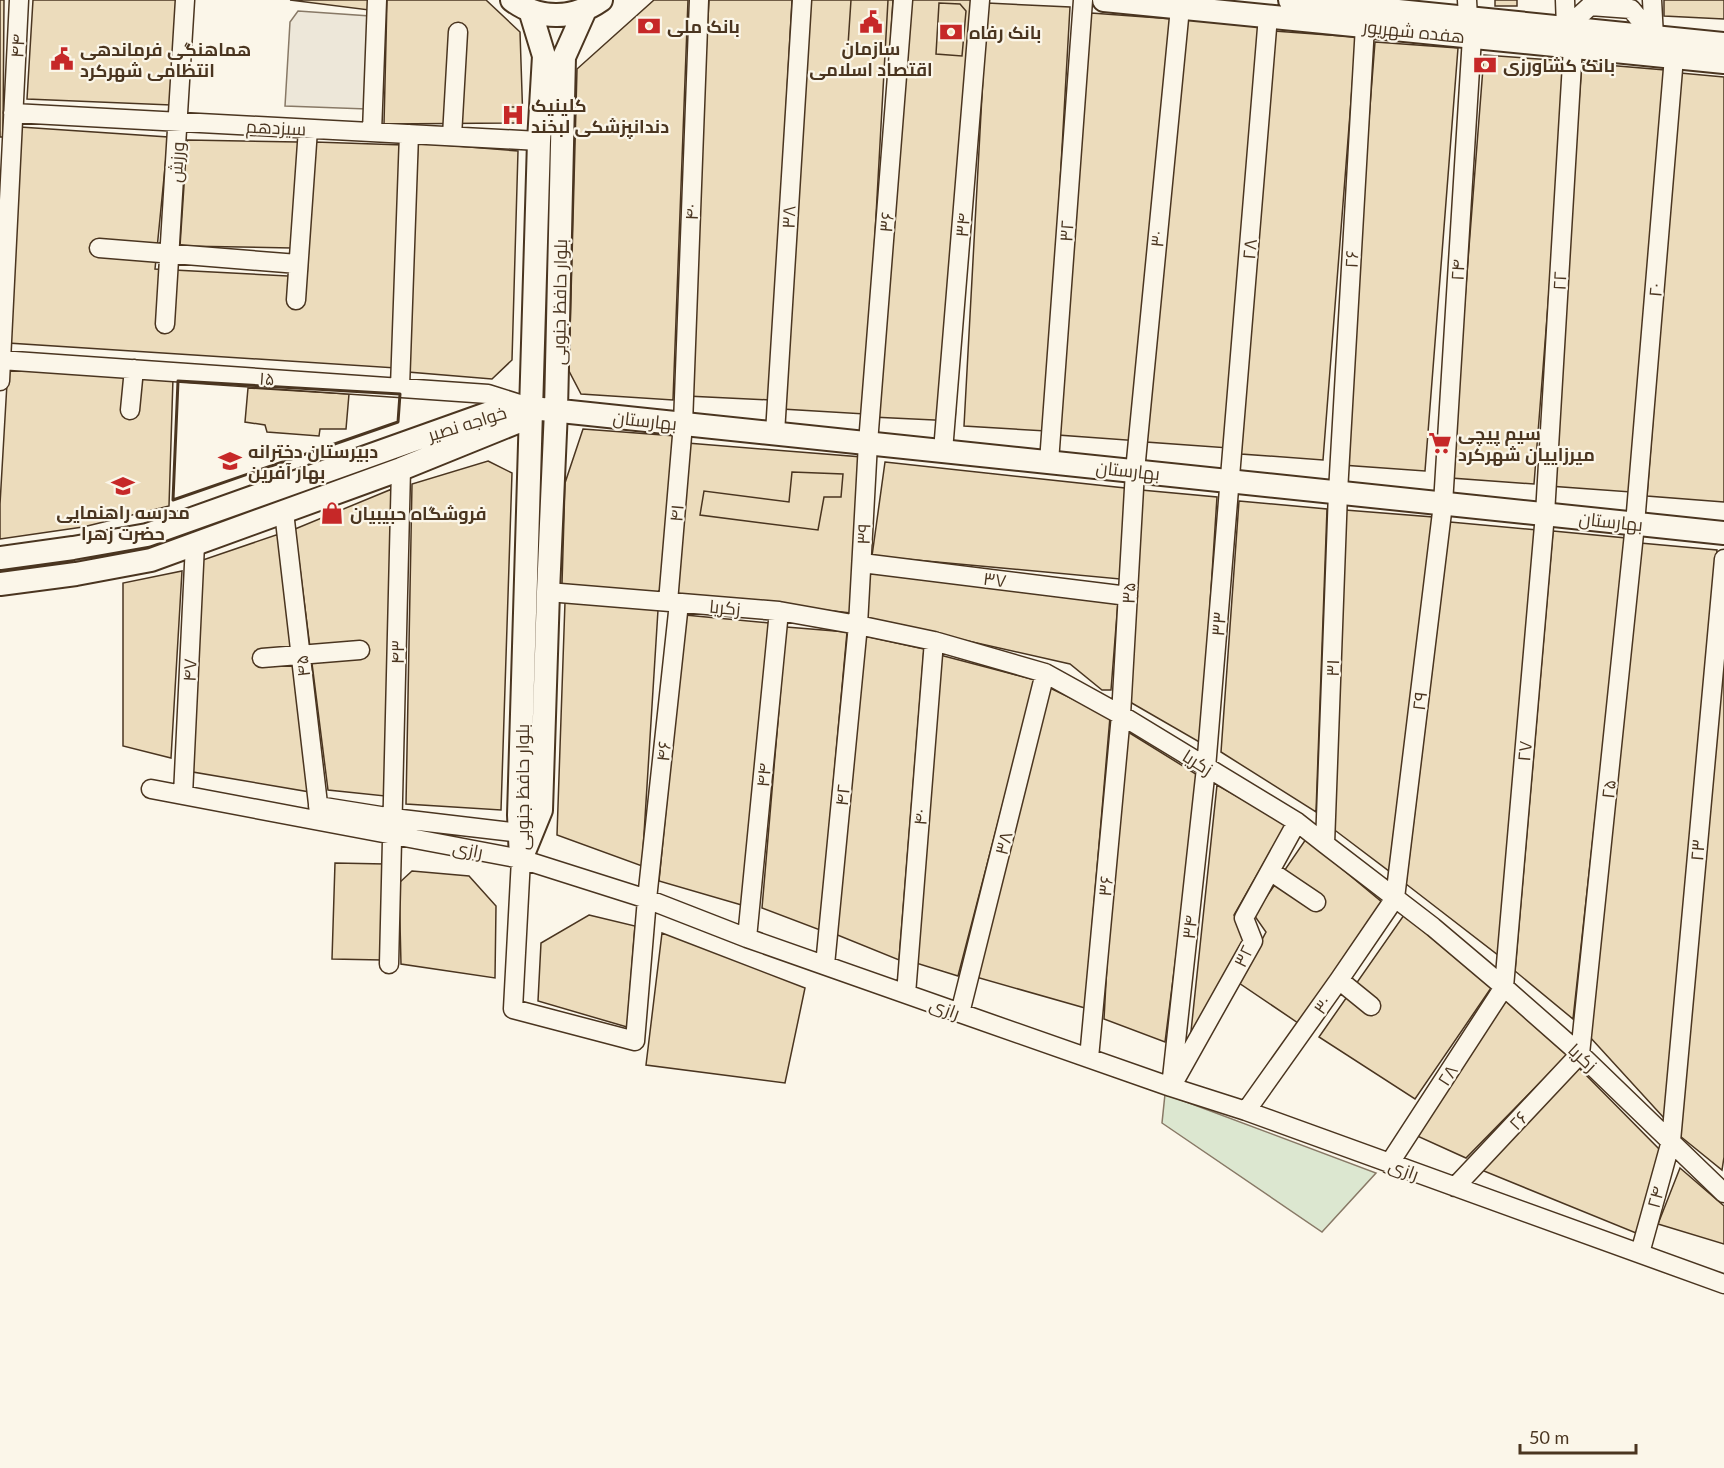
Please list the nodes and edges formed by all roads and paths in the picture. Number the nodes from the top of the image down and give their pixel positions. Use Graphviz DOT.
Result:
graph roads {
  1 [pos="19,0"];
  2 [pos="185,0"];
  3 [pos="377,0"];
  4 [pos="699,0"];
  5 [pos="801,0"];
  6 [pos="903,0"];
  7 [pos="980,0"];
  8 [pos="1083,0"];
  9 [pos="1104,0"];
  10 [pos="1290,0"];
  11 [pos="1565,0"];
  12 [pos="1652,0"];
  13 [pos="1350,3"];
  14 [pos="521,5"];
  15 [pos="593,5"];
  16 [pos="1180,8"];
  17 [pos="1268,16"];
  18 [pos="1469,18"];
  19 [pos="1365,26"];
  20 [pos="458,32"];
  21 [pos="1569,37"];
  22 [pos="1654,37"];
  23 [pos="1724,44"];
  24 [pos="8,51"];
  25 [pos="1674,57"];
  26 [pos="1724,62"];
  27 [pos="13,113"];
  28 [pos="178,122"];
  29 [pos="308,129"];
  30 [pos="372,132"];
  31 [pos="409,134"];
  32 [pos="452,136"];
  33 [pos="539,141"];
  34 [pos="6,147"];
  35 [pos="3,241"];
  36 [pos="99,248"];
  37 [pos="170,254"];
  38 [pos="298,264"];
  39 [pos="296,300"];
  40 [pos="165,324"];
  41 [pos="1,360"];
  42 [pos="134,369"];
  43 [pos="0,381"];
  44 [pos="400,387"];
  45 [pos="532,408"];
  46 [pos="130,410"];
  47 [pos="556,410"];
  48 [pos="495,421"];
  49 [pos="683,424"];
  50 [pos="775,434"];
  51 [pos="868,443"];
  52 [pos="943,451"];
  53 [pos="1049,462"];
  54 [pos="401,469"];
  55 [pos="1135,471"];
  56 [pos="1229,481"];
  57 [pos="1338,492"];
  58 [pos="1443,504"];
  59 [pos="284,512"];
  60 [pos="1545,514"];
  61 [pos="1635,524"];
  62 [pos="1724,533"];
  63 [pos="195,544"];
  64 [pos="0,558"];
  65 [pos="1724,559"];
  66 [pos="862,563"];
  67 [pos="0,584"];
  68 [pos="548,592"];
  69 [pos="1128,596"];
  70 [pos="674,603"];
  71 [pos="778,611"];
  72 [pos="858,625"];
  73 [pos="934,641"];
  74 [pos="360,650"];
  75 [pos="301,656"];
  76 [pos="262,658"];
  77 [pos="1045,673"];
  78 [pos="1121,715"];
  79 [pos="1206,768"];
  80 [pos="151,789"];
  81 [pos="183,795"];
  82 [pos="319,813"];
  83 [pos="1297,822"];
  84 [pos="393,826"];
  85 [pos="521,832"];
  86 [pos="1326,844"];
  87 [pos="521,859"];
  88 [pos="1270,871"];
  89 [pos="1395,898"];
  90 [pos="647,900"];
  91 [pos="1316,902"];
  92 [pos="747,938"];
  93 [pos="390,964"];
  94 [pos="825,965"];
  95 [pos="1339,980"];
  96 [pos="1504,987"];
  97 [pos="906,994"];
  98 [pos="1371,1006"];
  99 [pos="960,1013"];
  100 [pos="1580,1054"];
  101 [pos="1089,1058"];
  102 [pos="1171,1087"];
  103 [pos="1246,1111"];
  104 [pos="1671,1141"];
  105 [pos="1389,1164"];
  106 [pos="1455,1187"];
  107 [pos="1724,1193"];
  108 [pos="1640,1253"];
  109 [pos="1724,1284"];
  1 -- 24 [label="street, ۴۴"];
  2 -- 28 [label="street, ورزش"];
  3 -- 30 [label="street"];
  4 -- 49 [label="street, ۴۰"];
  5 -- 50 [label="street, ۳۸"];
  6 -- 51 [label="street, ۳۶"];
  7 -- 52 [label="street, ۳۴"];
  8 -- 53 [label="street, ۳۲"];
  9 -- 16 [label="main road, هفده شهریور"];
  10 -- 13 [label="main road, هفده شهریور"];
  11 -- 21 [label="street, ۲۲"];
  12 -- 22 [label="street"];
  13 -- 18 [label="main road, هفده شهریور"];
  14 -- 15 [label="main road"];
  14 -- 33 [label="main road, بلوار حافظ جنوبی"];
  15 -- 47 [label="main road, بلوار حافظ جنوبی"];
  16 -- 17 [label="main road, هفده شهریور"];
  16 -- 55 [label="street, ۳۰"];
  17 -- 19 [label="main road, هفده شهریور"];
  17 -- 56 [label="street, ۲۸"];
  18 -- 19 [label="main road, هفده شهریور"];
  18 -- 21 [label="main road, هفده شهریور"];
  18 -- 58 [label="street, ۲۴"];
  19 -- 57 [label="street, ۲۶"];
  20 -- 32 [label="street"];
  21 -- 22 [label="main road, هفده شهریور"];
  21 -- 25 [label="main road, هفده شهریور"];
  21 -- 60 [label="street, ۲۲"];
  22 -- 23 [label="main road, هفده شهریور"];
  24 -- 27 [label="street, ۴۴"];
  25 -- 26 [label="main road, هفده شهریور"];
  25 -- 61 [label="street, ۲۰"];
  27 -- 28 [label="street, سیزدهم"];
  27 -- 34 [label="street, ۴۴"];
  28 -- 29 [label="street, سیزدهم"];
  28 -- 37 [label="street, ورزش"];
  29 -- 30 [label="street, سیزدهم"];
  29 -- 38 [label="street"];
  30 -- 31 [label="street, سیزدهم"];
  31 -- 32 [label="street, سیزدهم"];
  31 -- 44 [label="street"];
  32 -- 33 [label="street, سیزدهم"];
  33 -- 45 [label="main road, بلوار حافظ جنوبی"];
  34 -- 35 [label="street, ۴۴"];
  35 -- 41 [label="street, ۴۴"];
  36 -- 37 [label="street"];
  37 -- 38 [label="street"];
  37 -- 40 [label="street, ورزش"];
  38 -- 39 [label="street"];
  41 -- 42 [label="street, ۱۵"];
  41 -- 43 [label="street, ۴۴"];
  42 -- 44 [label="street, ۱۵"];
  42 -- 46 [label="street"];
  44 -- 45 [label="street, ۱۵"];
  45 -- 47 [label="main road, بهارستان"];
  45 -- 48 [label="main road, خواجه نصیر"];
  45 -- 85 [label="main road, بلوار حافظ جنوبی"];
  47 -- 49 [label="main road, بهارستان"];
  47 -- 68 [label="main road, بلوار حافظ جنوبی"];
  48 -- 54 [label="main road, خواجه نصیر"];
  48 -- 64 [label="main road, خواجه نصیر"];
  49 -- 50 [label="main road, بهارستان"];
  49 -- 70 [label="street, ۴۱"];
  50 -- 51 [label="main road, بهارستان"];
  51 -- 52 [label="main road, بهارستان"];
  51 -- 66 [label="street, ۳۹"];
  52 -- 53 [label="main road, بهارستان"];
  53 -- 55 [label="main road, بهارستان"];
  54 -- 59 [label="main road, خواجه نصیر"];
  54 -- 84 [label="street, ۴۳"];
  55 -- 56 [label="main road, بهارستان"];
  55 -- 69 [label="street, ۳۵"];
  56 -- 57 [label="main road, بهارستان"];
  56 -- 79 [label="street, ۳۳"];
  57 -- 58 [label="main road, بهارستان"];
  57 -- 86 [label="street, ۳۱"];
  58 -- 60 [label="main road, بهارستان"];
  58 -- 89 [label="street, ۲۹"];
  59 -- 63 [label="main road, خواجه نصیر"];
  59 -- 75 [label="street, ۴۵"];
  60 -- 61 [label="main road, بهارستان"];
  60 -- 96 [label="street, ۲۷"];
  61 -- 62 [label="main road, بهارستان"];
  61 -- 100 [label="street, ۲۵"];
  63 -- 67 [label="main road, خواجه نصیر"];
  63 -- 81 [label="street, ۴۷"];
  65 -- 104 [label="street, ۲۳"];
  66 -- 69 [label="street, ۳۷"];
  66 -- 72 [label="street, ۳۹"];
  68 -- 70 [label="street, زکریا"];
  68 -- 87 [label="main road, بلوار حافظ جنوبی"];
  69 -- 78 [label="street, ۳۵"];
  70 -- 71 [label="street, زکریا"];
  70 -- 90 [label="street, ۴۶"];
  71 -- 72 [label="street, زکریا"];
  71 -- 92 [label="street, ۴۴"];
  72 -- 73 [label="street, زکریا"];
  72 -- 94 [label="street, ۴۲"];
  73 -- 77 [label="street, زکریا"];
  73 -- 97 [label="street, ۴۰"];
  74 -- 75 [label="street"];
  75 -- 76 [label="street"];
  75 -- 82 [label="street, ۴۵"];
  77 -- 78 [label="street, زکریا"];
  77 -- 99 [label="street, ۳۸"];
  78 -- 79 [label="street, زکریا"];
  78 -- 101 [label="street, ۳۶"];
  79 -- 83 [label="street, زکریا"];
  79 -- 102 [label="street, ۳۴"];
  80 -- 81 [label="street, رازی"];
  81 -- 82 [label="street, رازی"];
  82 -- 84 [label="street, رازی"];
  83 -- 86 [label="street, زکریا"];
  83 -- 88 [label="street, ۳۲"];
  84 -- 85 [label="street"];
  84 -- 87 [label="street, رازی"];
  84 -- 93 [label="street, ۴۳"];
  85 -- 87 [label="main road, بلوار حافظ جنوبی"];
  86 -- 89 [label="street, زکریا"];
  87 -- 90 [label="street, رازی"];
  87 -- 90 [label="street"];
  88 -- 91 [label="street"];
  88 -- 102 [label="street, ۳۲"];
  89 -- 95 [label="street, ۳۰"];
  89 -- 96 [label="street, زکریا"];
  90 -- 92 [label="street, رازی"];
  92 -- 94 [label="street, رازی"];
  94 -- 97 [label="street, رازی"];
  95 -- 98 [label="street"];
  95 -- 103 [label="street, ۳۰"];
  96 -- 100 [label="street, زکریا"];
  96 -- 105 [label="street, ۲۸"];
  97 -- 99 [label="street, رازی"];
  99 -- 101 [label="street, رازی"];
  100 -- 104 [label="street, زکریا"];
  100 -- 106 [label="street, ۲۶"];
  101 -- 102 [label="street, رازی"];
  102 -- 103 [label="street, رازی"];
  103 -- 105 [label="street, رازی"];
  104 -- 107 [label="street, زکریا"];
  104 -- 108 [label="street, ۲۴"];
  105 -- 106 [label="street, رازی"];
  106 -- 108 [label="street, رازی"];
  108 -- 109 [label="street, رازی"];
}
